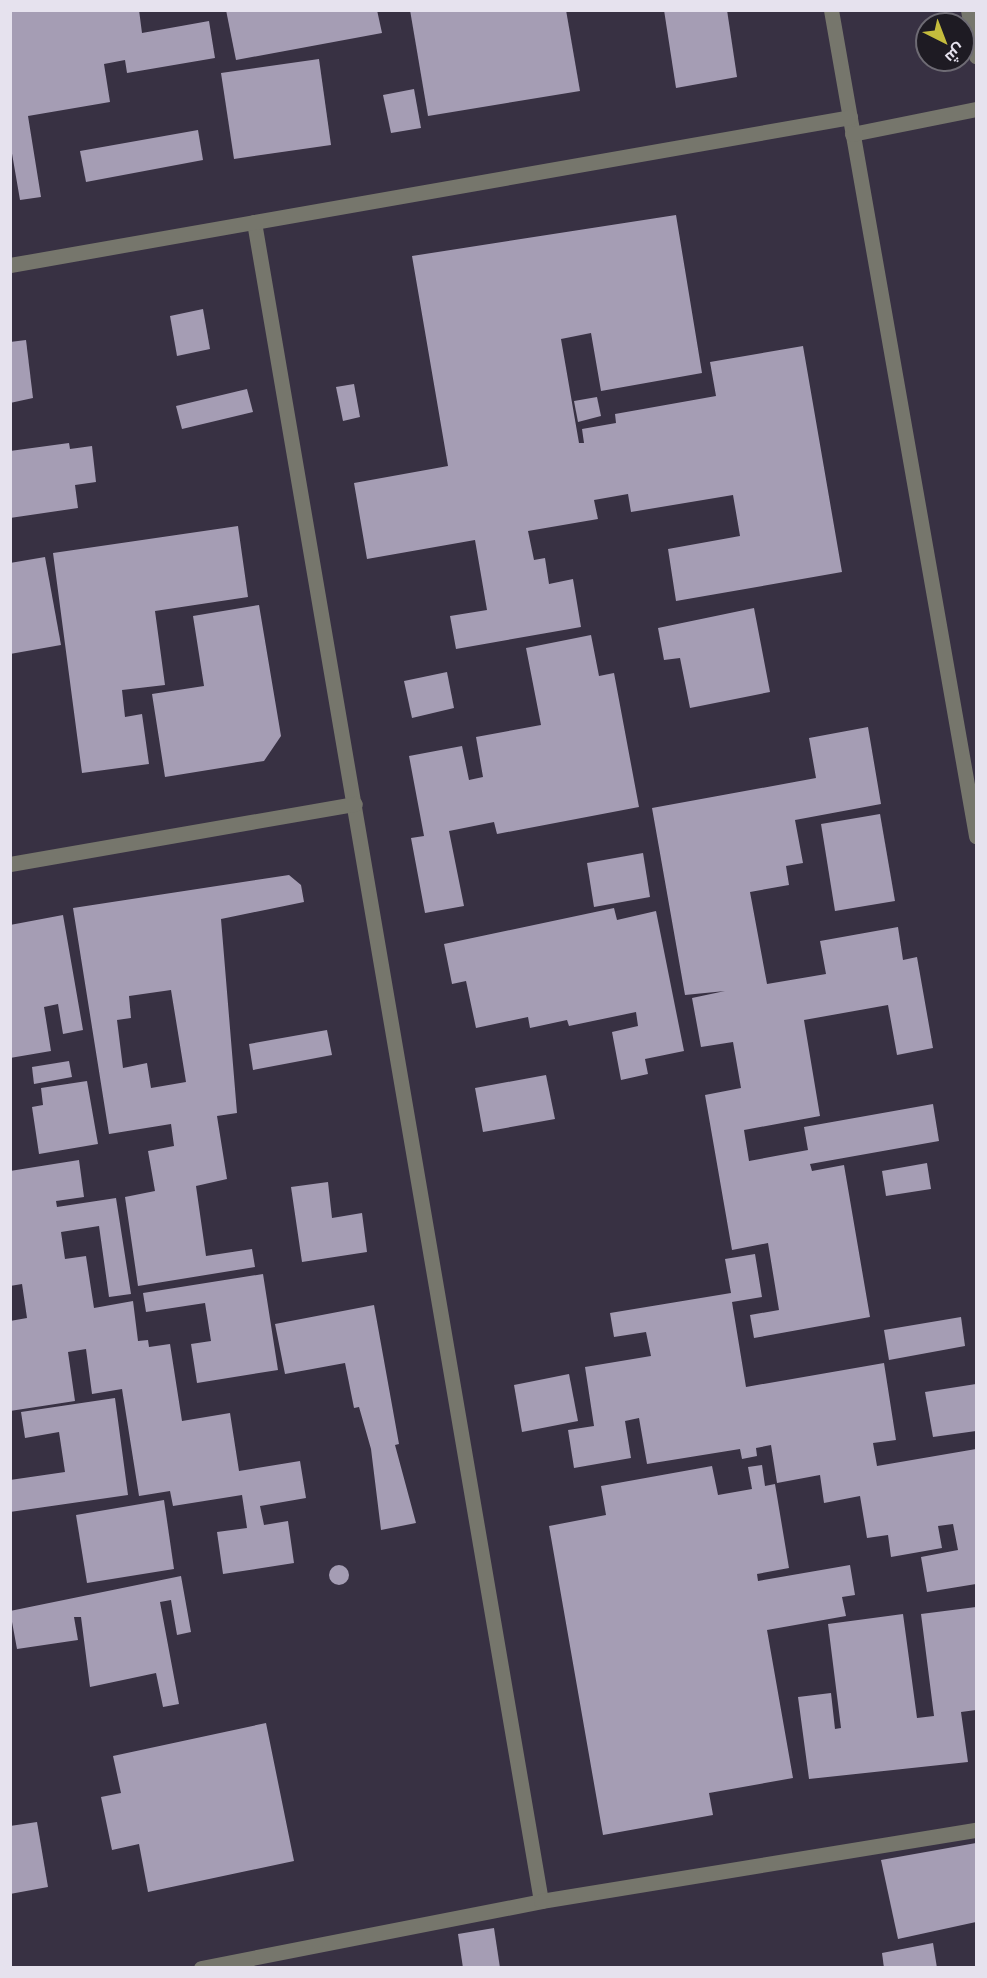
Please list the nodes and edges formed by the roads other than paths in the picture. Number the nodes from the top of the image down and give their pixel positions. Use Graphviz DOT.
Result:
graph roads {
  1 [pos="831,10"];
  2 [pos="968,10"];
  3 [pos="976,56"];
  4 [pos="976,109"];
  5 [pos="850,117"];
  6 [pos="852,134"];
  7 [pos="254,222"];
  8 [pos="10,264"];
  9 [pos="355,804"];
  10 [pos="976,836"];
  11 [pos="10,864"];
  12 [pos="976,1830"];
  13 [pos="541,1901"];
  14 [pos="201,1968"];
  1 -- 5 [label="street"];
  2 -- 3 [label="street"];
  4 -- 6 [label="street"];
  5 -- 6 [label="street"];
  5 -- 7 [label="street"];
  6 -- 10 [label="street"];
  7 -- 8 [label="street"];
  7 -- 9 [label="street"];
  9 -- 11 [label="street"];
  9 -- 13 [label="street"];
  12 -- 13 [label="street"];
  13 -- 14 [label="street"];
}
